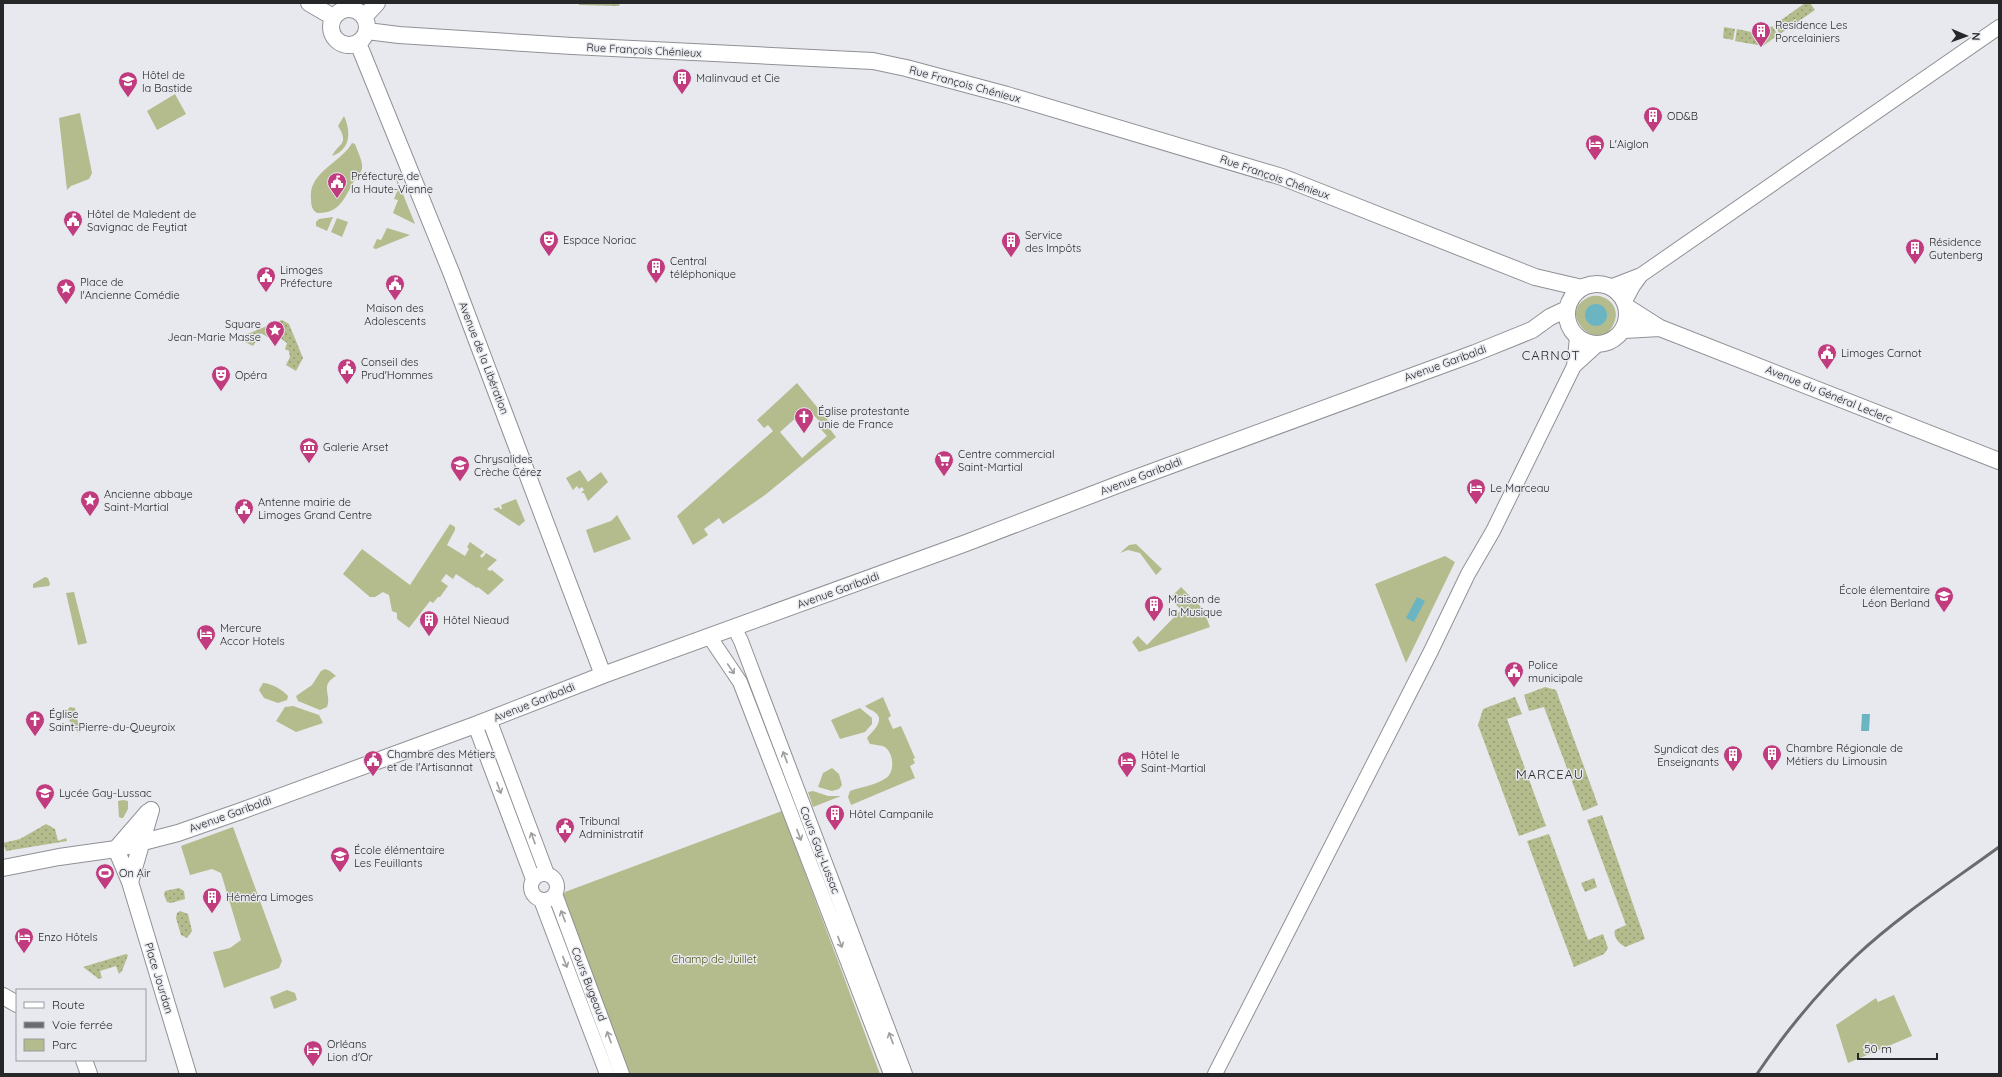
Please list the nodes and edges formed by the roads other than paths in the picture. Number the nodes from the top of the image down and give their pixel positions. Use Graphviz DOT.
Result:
graph roads {
  1 [pos="309,3"];
  2 [pos="377,3"];
  3 [pos="333,17"];
  4 [pos="1999,27"];
  5 [pos="363,30"];
  6 [pos="1641,275"];
  7 [pos="1534,276"];
  8 [pos="1610,287"];
  9 [pos="1582,288"];
  10 [pos="1626,304"];
  11 [pos="1568,307"];
  12 [pos="1660,328"];
  13 [pos="1532,330"];
  14 [pos="1624,330"];
  15 [pos="1574,334"];
  16 [pos="1597,345"];
  17 [pos="1574,366"];
  18 [pos="1999,461"];
  19 [pos="734,627"];
  20 [pos="709,636"];
  21 [pos="603,675"];
  22 [pos="482,722"];
  23 [pos="142,842"];
  24 [pos="116,849"];
  25 [pos="3,868"];
  26 [pos="547,874"];
  27 [pos="533,879"];
  28 [pos="130,882"];
  29 [pos="555,894"];
  30 [pos="541,900"];
  31 [pos="3,996"];
  32 [pos="16,1003"];
  33 [pos="84,1061"];
  34 [pos="89,1074"];
  35 [pos="188,1074"];
  36 [pos="607,1074"];
  37 [pos="622,1074"];
  38 [pos="891,1074"];
  39 [pos="905,1074"];
  40 [pos="1215,1074"];
  1 -- 3 [label="main road"];
  2 -- 5 [label="main road"];
  3 -- 5 [label="main road"];
  3 -- 5 [label="main road"];
  4 -- 6 [label="street"];
  5 -- 7 [label="main road, Rue François Chénieux"];
  5 -- 21 [label="main road, Avenue de la Libération"];
  6 -- 8 [label="street"];
  6 -- 10 [label="street"];
  7 -- 9 [label="main road, Rue François Chénieux"];
  7 -- 11 [label="main road, Rue François Chénieux"];
  8 -- 9 [label="main road"];
  8 -- 10 [label="main road"];
  9 -- 11 [label="main road"];
  10 -- 12 [label="main road, Avenue du Général Leclerc"];
  10 -- 14 [label="main road"];
  11 -- 13 [label="main road, Avenue Garibaldi"];
  11 -- 15 [label="main road"];
  12 -- 14 [label="main road, Avenue du Général Leclerc"];
  12 -- 18 [label="main road, Avenue du Général Leclerc"];
  13 -- 15 [label="main road, Avenue Garibaldi"];
  13 -- 19 [label="main road, Avenue Garibaldi"];
  14 -- 16 [label="main road"];
  15 -- 16 [label="main road"];
  15 -- 17 [label="street"];
  16 -- 17 [label="street"];
  17 -- 40 [label="street"];
  19 -- 20 [label="main road, Avenue Garibaldi"];
  39 -- 19 [label="street, Cours Gay-Lussac, one-way"];
  20 -- 21 [label="main road, Avenue Garibaldi"];
  20 -- 38 [label="street, Cours Gay-Lussac, one-way"];
  21 -- 22 [label="main road, Avenue Garibaldi"];
  22 -- 23 [label="main road, Avenue Garibaldi"];
  26 -- 22 [label="street, one-way"];
  22 -- 27 [label="street, one-way"];
  23 -- 24 [label="main road, Avenue Garibaldi"];
  23 -- 24 [label="main road"];
  23 -- 28 [label="main road"];
  24 -- 25 [label="main road, Avenue Garibaldi"];
  24 -- 28 [label="main road, Place Jourdan"];
  26 -- 27 [label="street"];
  26 -- 29 [label="street"];
  27 -- 30 [label="street"];
  28 -- 35 [label="main road, Place Jourdan"];
  29 -- 30 [label="street"];
  37 -- 29 [label="street, Cours Bugeaud, one-way"];
  30 -- 36 [label="street, Cours Bugeaud, one-way"];
  31 -- 32 [label="main road"];
  33 -- 34 [label="main road"];
}
